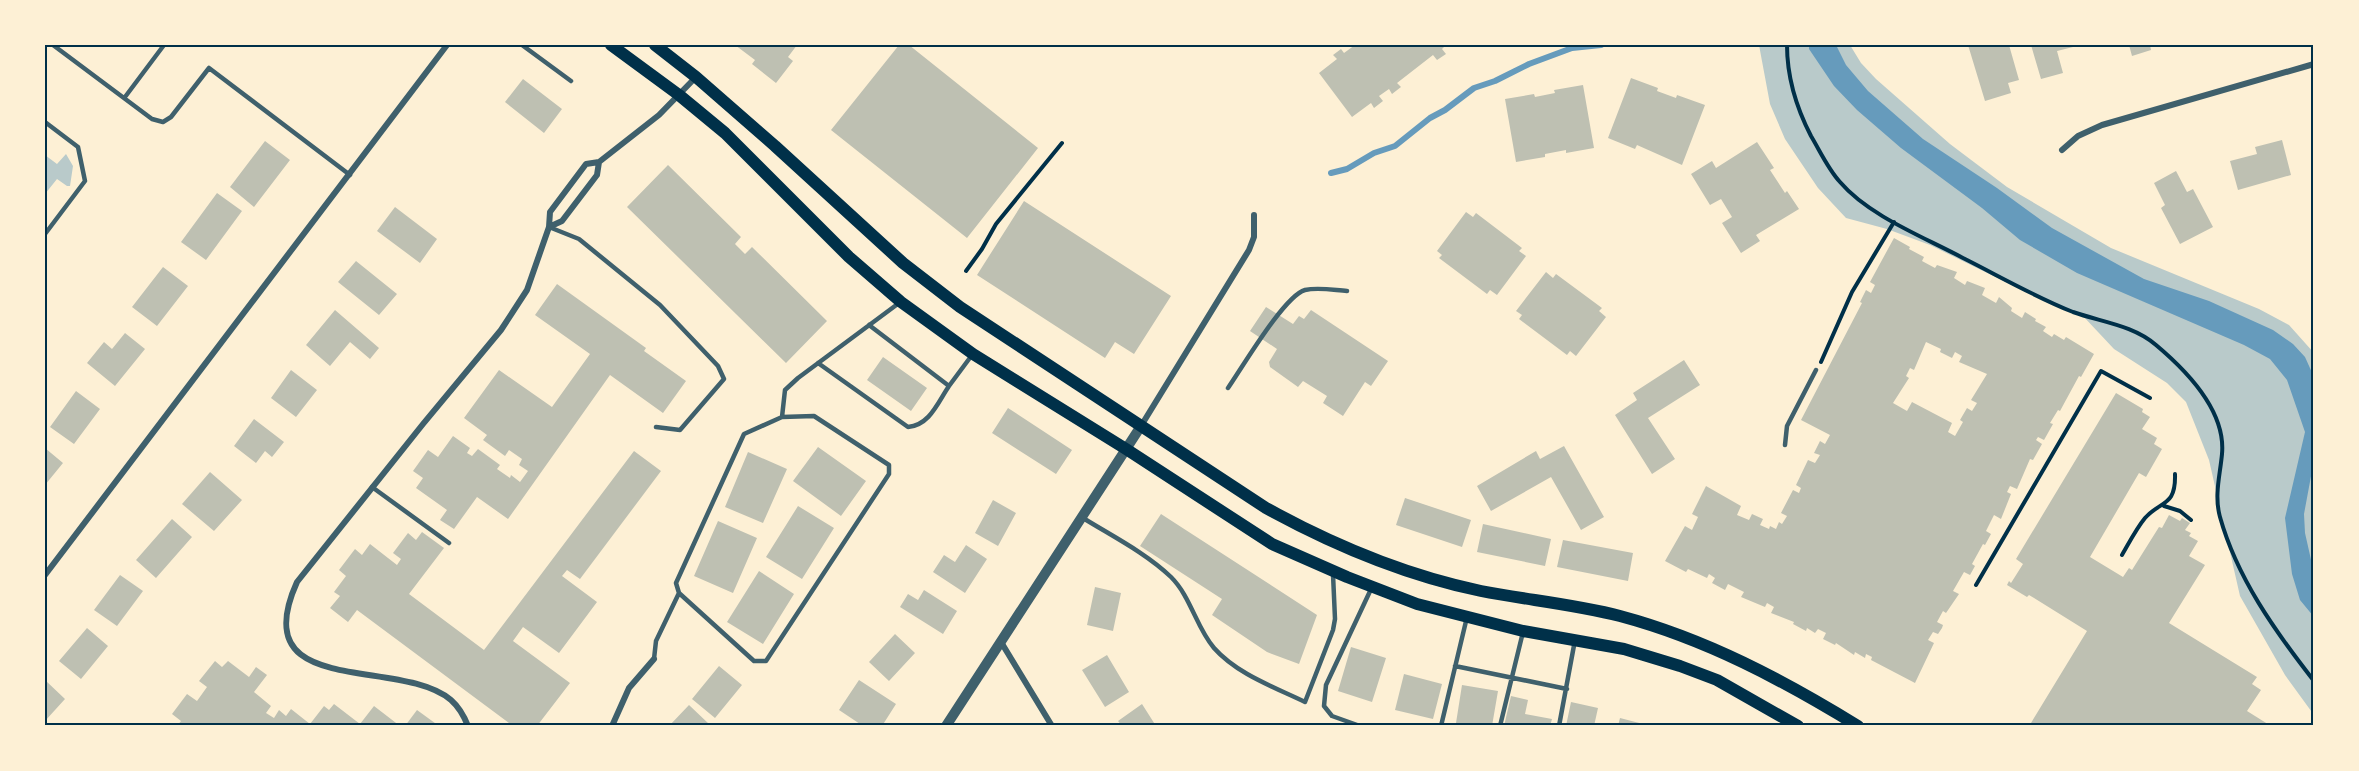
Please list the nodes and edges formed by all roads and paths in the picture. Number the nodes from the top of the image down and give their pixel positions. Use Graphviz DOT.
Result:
graph roads {
  1 [pos="53,45"];
  2 [pos="164,45"];
  3 [pos="447,45"];
  4 [pos="522,45"];
  5 [pos="611,45"];
  6 [pos="655,45"];
  7 [pos="1786,45"];
  8 [pos="2314,64"];
  9 [pos="696,77"];
  10 [pos="571,81"];
  11 [pos="679,95"];
  12 [pos="125,97"];
  13 [pos="45,122"];
  14 [pos="1062,143"];
  15 [pos="2062,150"];
  16 [pos="599,162"];
  17 [pos="350,175"];
  18 [pos="569,186"];
  19 [pos="582,195"];
  20 [pos="1254,215"];
  21 [pos="1894,222"];
  22 [pos="549,227"];
  23 [pos="45,234"];
  24 [pos="966,271"];
  25 [pos="1347,291"];
  26 [pos="901,302"];
  27 [pos="869,325"];
  28 [pos="974,354"];
  29 [pos="818,363"];
  30 [pos="1816,370"];
  31 [pos="949,386"];
  32 [pos="1228,388"];
  33 [pos="2150,398"];
  34 [pos="782,417"];
  35 [pos="1141,426"];
  36 [pos="656,427"];
  37 [pos="1785,445"];
  38 [pos="1126,449"];
  39 [pos="2175,474"];
  40 [pos="372,487"];
  41 [pos="2164,506"];
  42 [pos="1082,517"];
  43 [pos="2191,520"];
  44 [pos="449,543"];
  45 [pos="2122,555"];
  46 [pos="1333,571"];
  47 [pos="45,575"];
  48 [pos="1976,585"];
  49 [pos="1372,587"];
  50 [pos="679,593"];
  51 [pos="1467,617"];
  52 [pos="1523,630"];
  53 [pos="1575,640"];
  54 [pos="1001,641"];
  55 [pos="654,659"];
  56 [pos="1455,666"];
  57 [pos="1511,678"];
  58 [pos="2314,681"];
  59 [pos="1567,689"];
  60 [pos="468,726"];
  61 [pos="612,726"];
  62 [pos="946,726"];
  63 [pos="1052,726"];
  64 [pos="1360,726"];
  65 [pos="1441,726"];
  66 [pos="1500,726"];
  67 [pos="1559,726"];
  68 [pos="1798,726"];
  69 [pos="1858,726"];
  1 -- 12 [label="lane"];
  2 -- 12 [label="lane"];
  3 -- 17 [label="street"];
  4 -- 10 [label="lane"];
  5 -- 11 [label="main road"];
  6 -- 9 [label="main road"];
  7 -- 21 [label="path"];
  8 -- 15 [label="street"];
  9 -- 11 [label="street"];
  9 -- 35 [label="main road"];
  11 -- 16 [label="street"];
  11 -- 26 [label="main road"];
  12 -- 17 [label="lane"];
  13 -- 23 [label="lane"];
  14 -- 24 [label="path"];
  16 -- 18 [label="street"];
  16 -- 19 [label="street"];
  17 -- 47 [label="street"];
  18 -- 19 [label="street"];
  18 -- 22 [label="street"];
  19 -- 22 [label="street"];
  20 -- 35 [label="street"];
  21 -- 30 [label="path"];
  21 -- 58 [label="path"];
  22 -- 36 [label="lane"];
  22 -- 40 [label="street"];
  25 -- 32 [label="lane"];
  26 -- 27 [label="lane"];
  26 -- 28 [label="main road"];
  27 -- 29 [label="lane"];
  27 -- 31 [label="lane"];
  28 -- 31 [label="lane"];
  28 -- 38 [label="main road"];
  29 -- 31 [label="lane"];
  29 -- 34 [label="lane"];
  30 -- 37 [label="lane"];
  33 -- 48 [label="path"];
  34 -- 50 [label="lane"];
  34 -- 50 [label="lane"];
  35 -- 38 [label="street"];
  35 -- 69 [label="main road"];
  38 -- 42 [label="street"];
  38 -- 46 [label="main road"];
  39 -- 41 [label="path"];
  40 -- 44 [label="lane"];
  40 -- 60 [label="street"];
  41 -- 43 [label="path"];
  41 -- 45 [label="path"];
  42 -- 46 [label="lane"];
  42 -- 54 [label="street"];
  46 -- 49 [label="main road"];
  49 -- 51 [label="main road"];
  49 -- 64 [label="lane"];
  50 -- 55 [label="lane"];
  51 -- 52 [label="main road"];
  51 -- 56 [label="lane"];
  52 -- 53 [label="main road"];
  52 -- 57 [label="lane"];
  53 -- 59 [label="lane"];
  53 -- 68 [label="main road"];
  54 -- 62 [label="street"];
  54 -- 63 [label="street"];
  55 -- 61 [label="street"];
  56 -- 57 [label="lane"];
  56 -- 65 [label="lane"];
  57 -- 59 [label="lane"];
  57 -- 66 [label="lane"];
  59 -- 67 [label="lane"];
}
